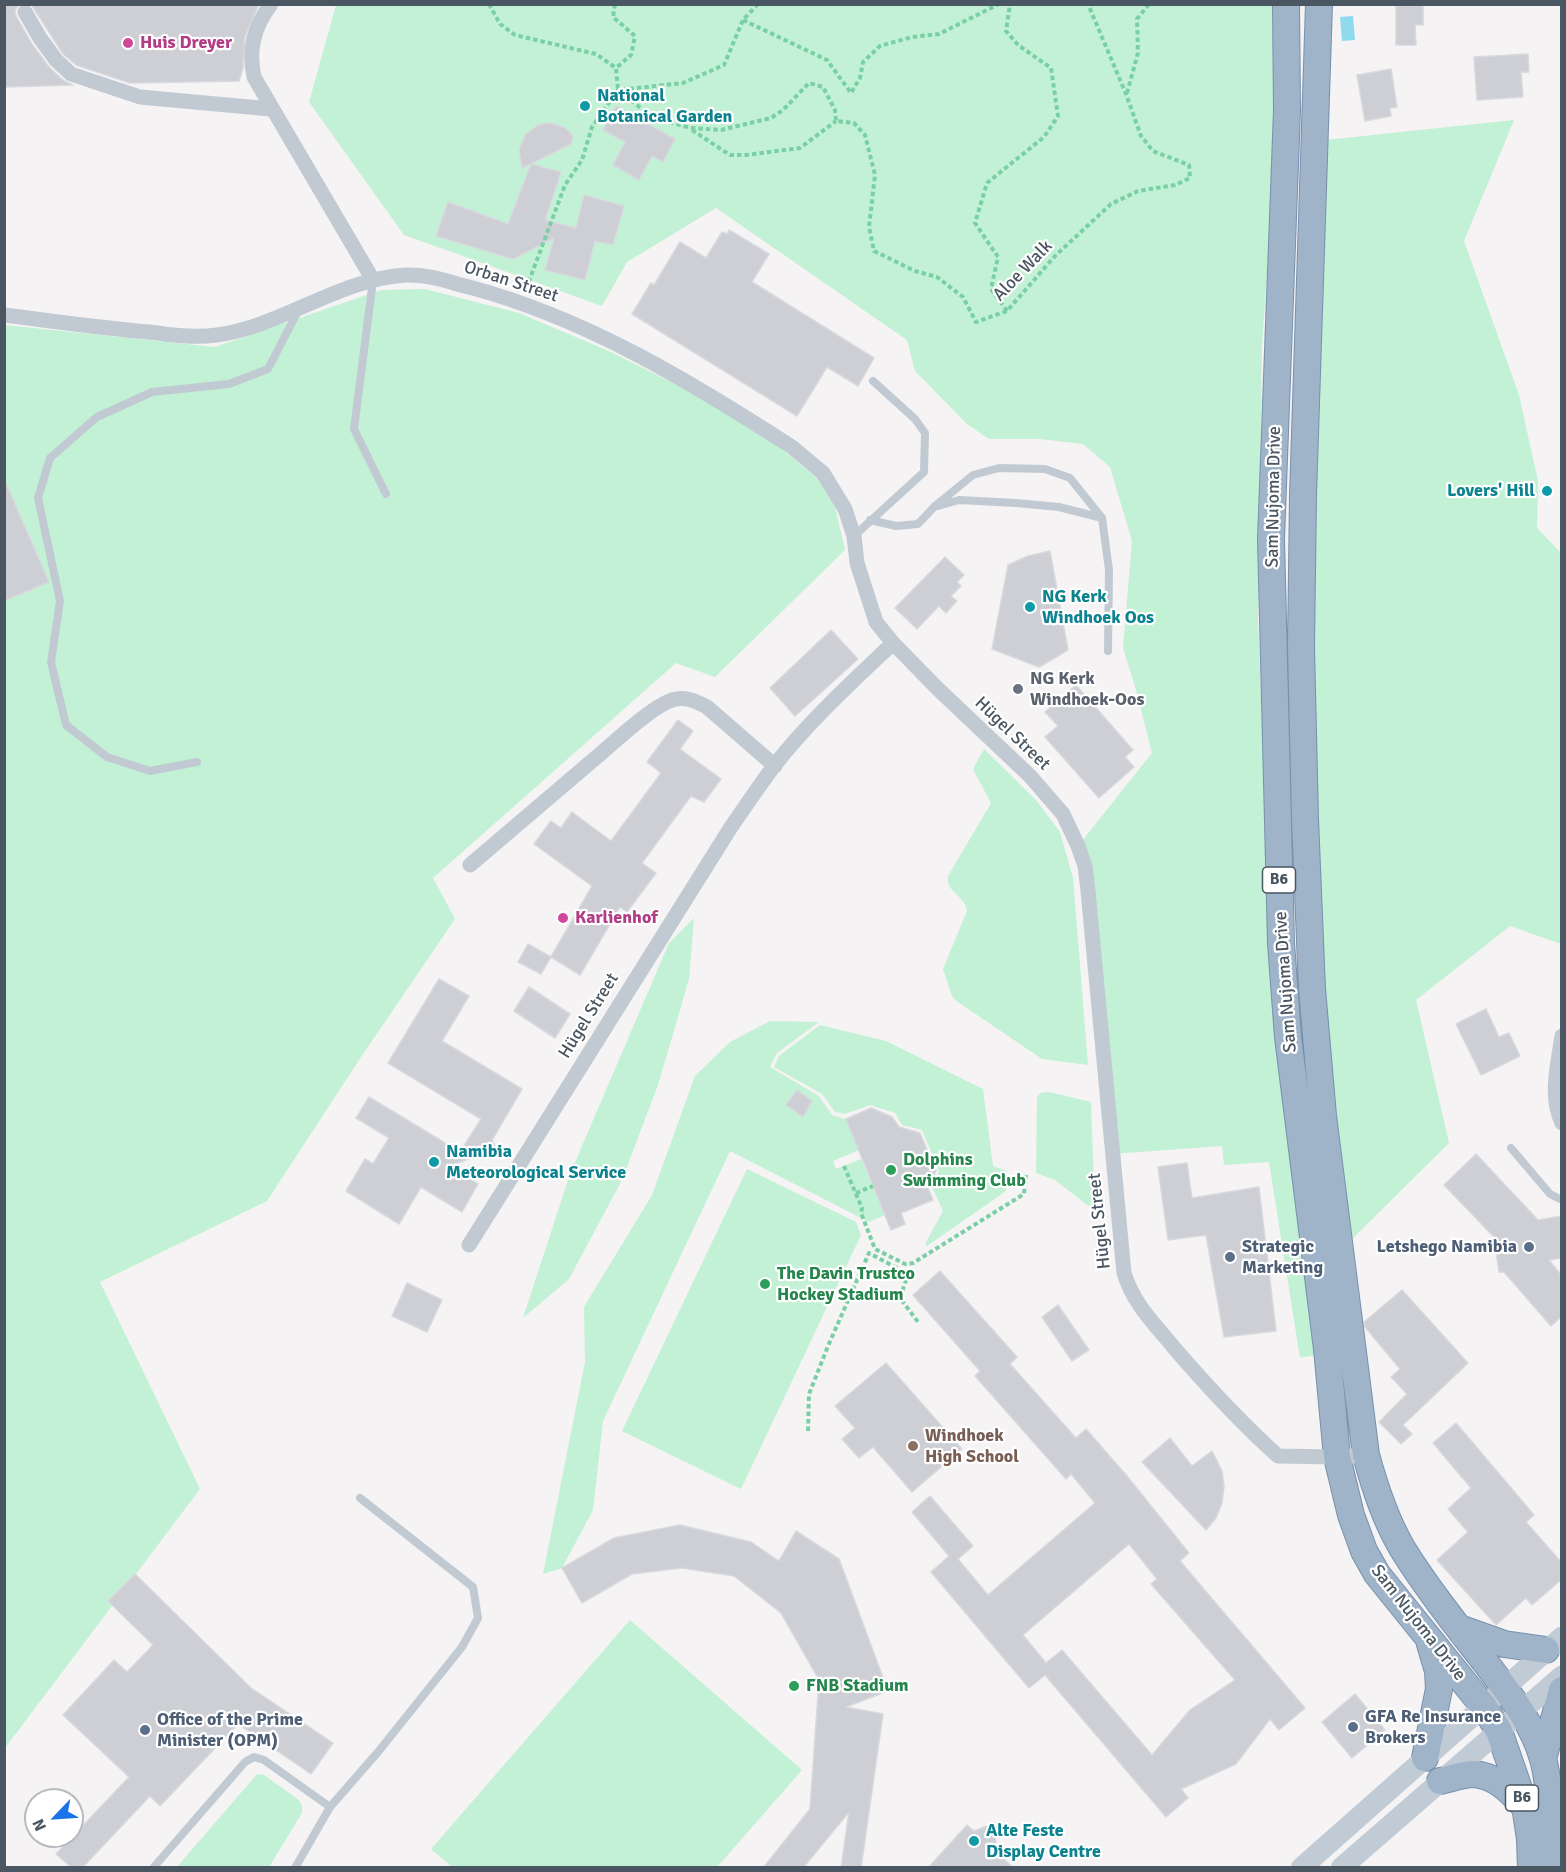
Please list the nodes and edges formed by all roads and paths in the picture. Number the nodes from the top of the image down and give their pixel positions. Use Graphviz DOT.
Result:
graph roads {
  1 [pos="271,4"];
  2 [pos="615,4"];
  3 [pos="758,4"];
  4 [pos="999,4"];
  5 [pos="1010,4"];
  6 [pos="1088,4"];
  7 [pos="1149,4"];
  8 [pos="1286,4"];
  9 [pos="1319,4"];
  10 [pos="489,5"];
  11 [pos="25,12"];
  12 [pos="743,20"];
  13 [pos="616,68"];
  14 [pos="618,90"];
  15 [pos="1126,94"];
  16 [pos="271,109"];
  17 [pos="836,121"];
  18 [pos="690,128"];
  19 [pos="373,280"];
  20 [pos="521,303"];
  21 [pos="300,307"];
  22 [pos="1007,311"];
  23 [pos="4,315"];
  24 [pos="873,381"];
  25 [pos="386,494"];
  26 [pos="935,507"];
  27 [pos="1102,518"];
  28 [pos="870,520"];
  29 [pos="854,536"];
  30 [pos="893,643"];
  31 [pos="1108,651"];
  32 [pos="197,762"];
  33 [pos="775,766"];
  34 [pos="470,865"];
  35 [pos="1562,1036"];
  36 [pos="1562,1123"];
  37 [pos="1511,1148"];
  38 [pos="844,1166"];
  39 [pos="1026,1174"];
  40 [pos="873,1186"];
  41 [pos="856,1193"];
  42 [pos="1562,1200"];
  43 [pos="469,1245"];
  44 [pos="918,1322"];
  45 [pos="808,1431"];
  46 [pos="1366,1455"];
  47 [pos="1337,1457"];
  48 [pos="360,1498"];
  49 [pos="1458,1628"];
  50 [pos="1430,1641"];
  51 [pos="1554,1643"];
  52 [pos="1562,1676"];
  53 [pos="1505,1688"];
  54 [pos="1562,1690"];
  55 [pos="1484,1707"];
  56 [pos="1521,1712"];
  57 [pos="1499,1731"];
  58 [pos="1425,1758"];
  59 [pos="1543,1759"];
  60 [pos="1440,1781"];
  61 [pos="1525,1806"];
  62 [pos="330,1807"];
  63 [pos="153,1868"];
  64 [pos="295,1868"];
  65 [pos="1301,1868"];
  66 [pos="1341,1868"];
  67 [pos="1531,1868"];
  68 [pos="1555,1868"];
  1 -- 16 [label="street"];
  2 -- 13 [label="path"];
  3 -- 12 [label="path"];
  4 -- 12 [label="path"];
  5 -- 22 [label="path"];
  6 -- 15 [label="path, Aloe Walk"];
  7 -- 15 [label="path"];
  8 -- 47 [label="highway, Sam Nujoma Drive / B6"];
  9 -- 46 [label="highway, Sam Nujoma Drive / B6"];
  10 -- 13 [label="path"];
  11 -- 16 [label="street"];
  12 -- 14 [label="path"];
  13 -- 14 [label="path"];
  14 -- 18 [label="path"];
  14 -- 20 [label="path"];
  15 -- 22 [label="path, Aloe Walk"];
  16 -- 19 [label="street"];
  17 -- 18 [label="path"];
  17 -- 18 [label="path"];
  17 -- 22 [label="path, Aloe Walk"];
  19 -- 20 [label="street, Orban Street"];
  19 -- 21 [label="street, Orban Street"];
  19 -- 25 [label="lane"];
  20 -- 29 [label="street, Orban Street"];
  21 -- 23 [label="street, Orban Street"];
  21 -- 32 [label="lane"];
  24 -- 28 [label="lane"];
  26 -- 27 [label="lane"];
  26 -- 27 [label="lane"];
  26 -- 28 [label="lane"];
  27 -- 31 [label="lane"];
  28 -- 29 [label="lane"];
  29 -- 30 [label="street, Orban Street"];
  30 -- 33 [label="street, Hügel Street"];
  30 -- 47 [label="street, Hügel Street"];
  33 -- 34 [label="street"];
  33 -- 43 [label="street, Hügel Street"];
  35 -- 36 [label="street"];
  37 -- 42 [label="lane"];
  38 -- 41 [label="path"];
  39 -- 41 [label="path"];
  40 -- 41 [label="path"];
  44 -- 45 [label="path"];
  46 -- 47 [label="street, Hügel Street"];
  46 -- 49 [label="highway, Sam Nujoma Drive / B6"];
  47 -- 50 [label="highway, Sam Nujoma Drive / B6"];
  48 -- 62 [label="lane"];
  49 -- 51 [label="highway"];
  49 -- 53 [label="highway, Sam Nujoma Drive / B6"];
  50 -- 55 [label="highway, Sam Nujoma Drive / B6"];
  50 -- 58 [label="highway"];
  51 -- 53 [label="main road"];
  52 -- 56 [label="main road"];
  53 -- 55 [label="main road"];
  53 -- 56 [label="highway, Sam Nujoma Drive / B6"];
  54 -- 59 [label="highway"];
  55 -- 57 [label="highway, Sam Nujoma Drive / B6"];
  55 -- 58 [label="main road"];
  56 -- 57 [label="main road"];
  56 -- 59 [label="highway, Sam Nujoma Drive / B6"];
  57 -- 60 [label="main road"];
  57 -- 61 [label="highway, Sam Nujoma Drive / B6"];
  58 -- 65 [label="main road"];
  59 -- 68 [label="highway, Sam Nujoma Drive / B6"];
  60 -- 61 [label="highway"];
  60 -- 66 [label="main road"];
  61 -- 67 [label="highway, Sam Nujoma Drive / B6"];
  62 -- 63 [label="lane"];
  62 -- 64 [label="lane"];
}
